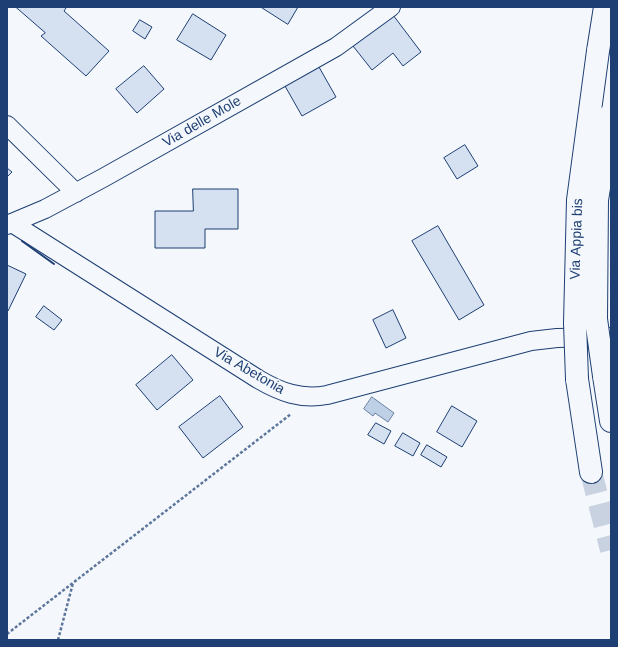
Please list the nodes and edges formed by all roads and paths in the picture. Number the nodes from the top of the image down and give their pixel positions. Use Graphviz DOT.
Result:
graph roads {
  1 [pos="391,7"];
  2 [pos="605,7"];
  3 [pos="611,114"];
  4 [pos="7,125"];
  5 [pos="76,192"];
  6 [pos="9,224"];
  7 [pos="611,337"];
  8 [pos="312,397"];
  9 [pos="611,421"];
  10 [pos="592,472"];
  11 [pos="73,583"];
  12 [pos="7,634"];
  13 [pos="58,640"];
  1 -- 5 [label="street, Via delle Mole"];
  2 -- 10 [label="highway, Via Appia bis, bridge"];
  3 -- 9 [label="highway, Via Appia bis, bridge"];
  4 -- 5 [label="street"];
  5 -- 6 [label="street, Via delle Mole"];
  6 -- 8 [label="street, Via Abetonia"];
  7 -- 8 [label="street, Via Abetonia"];
  8 -- 11 [label="path"];
  11 -- 12 [label="path"];
  11 -- 13 [label="path"];
}
